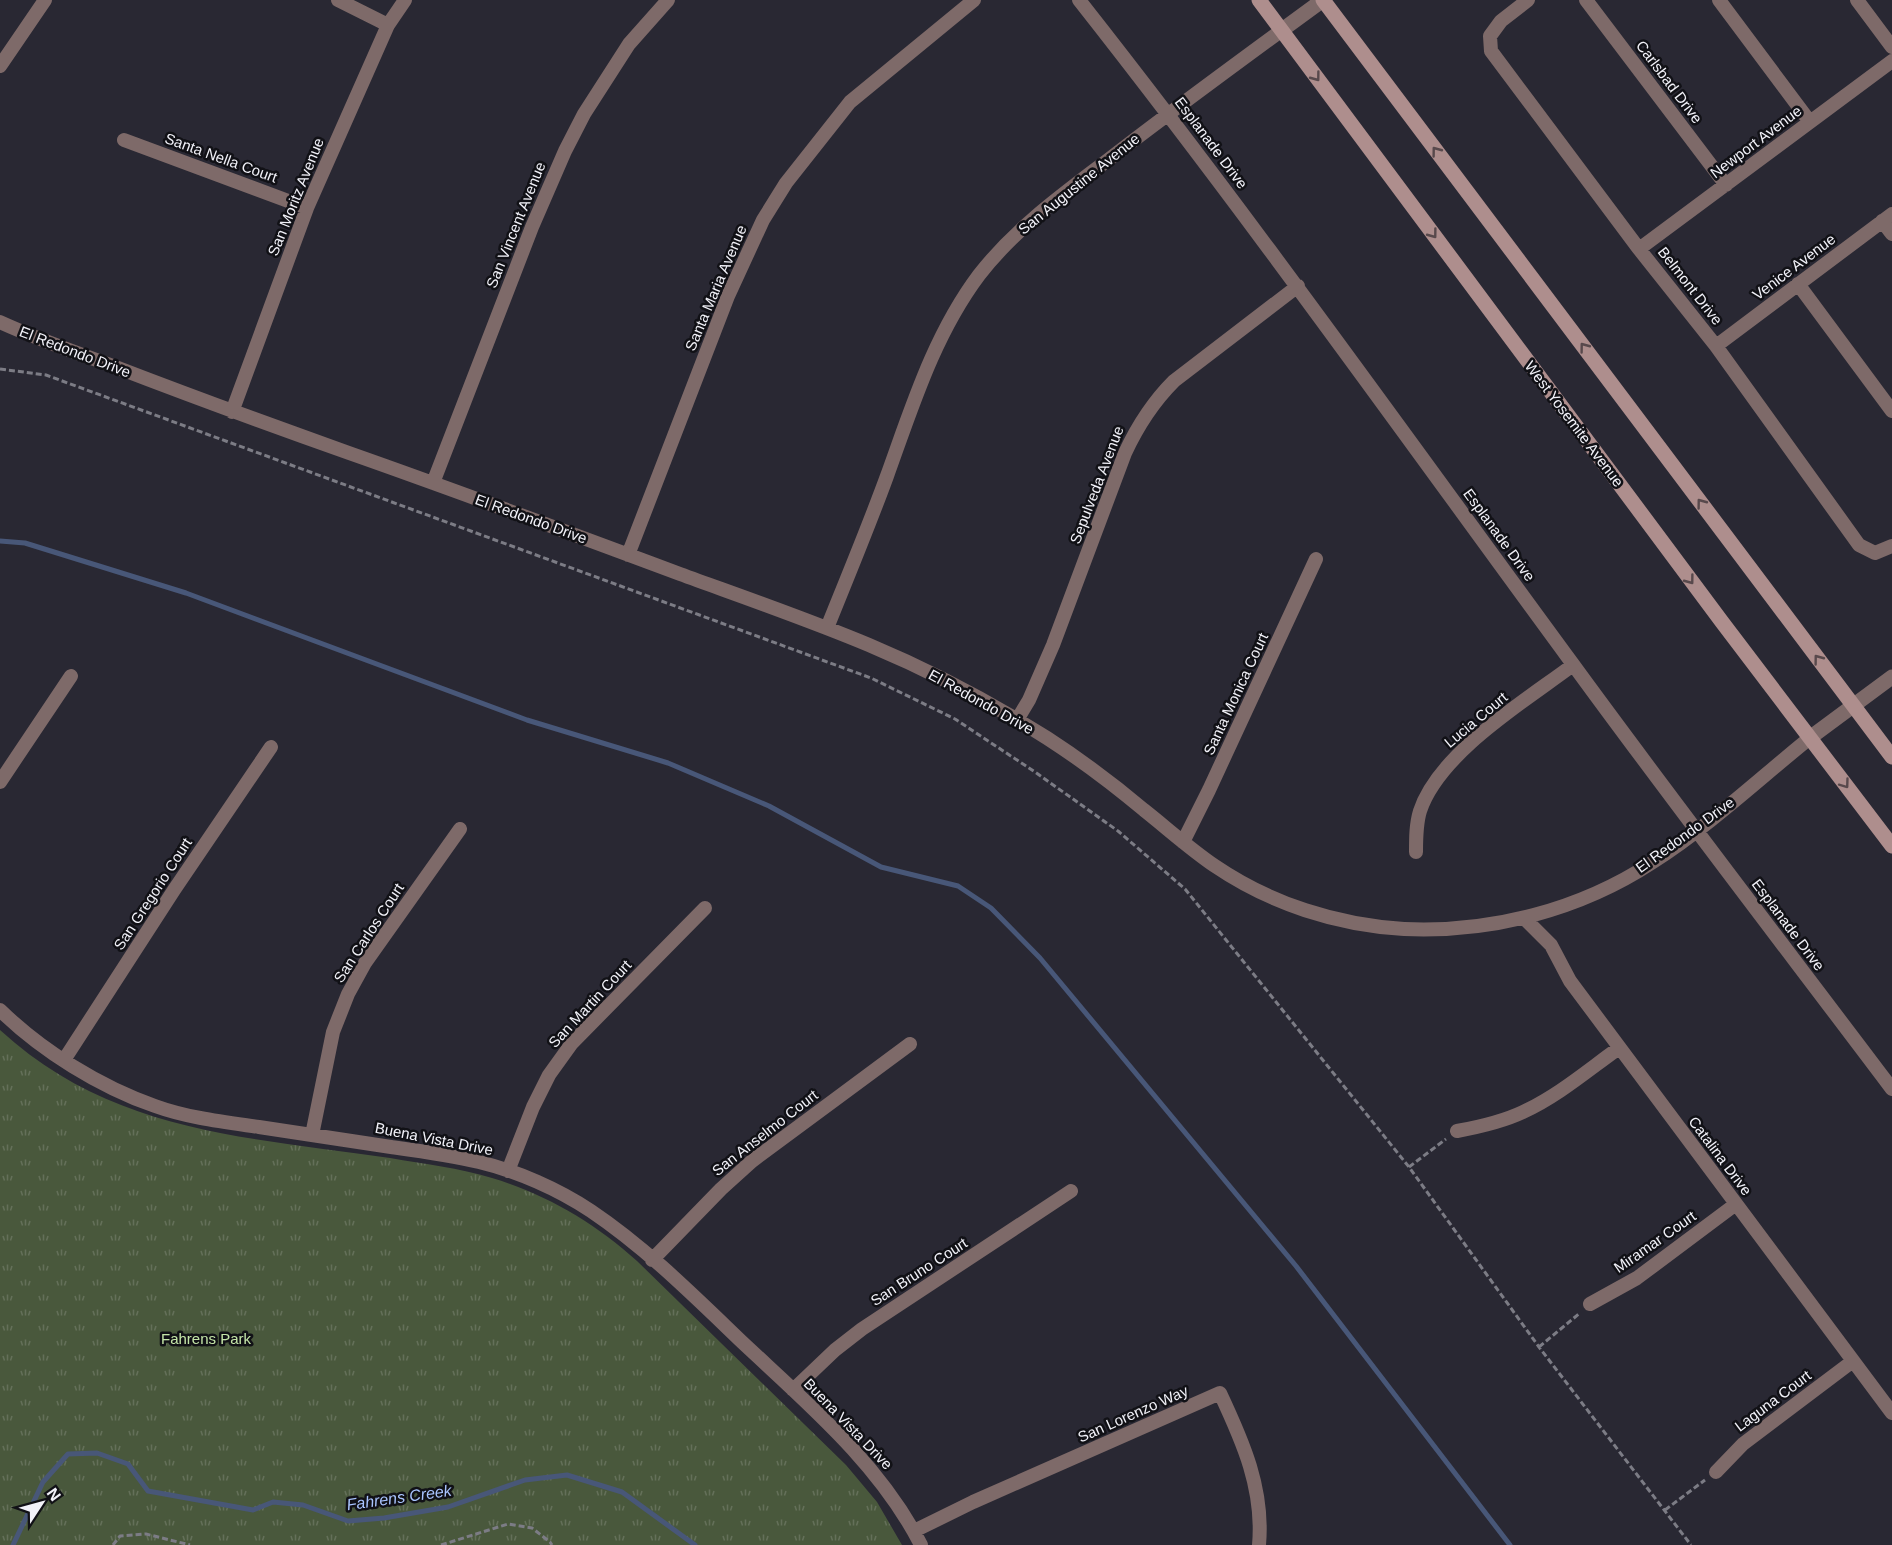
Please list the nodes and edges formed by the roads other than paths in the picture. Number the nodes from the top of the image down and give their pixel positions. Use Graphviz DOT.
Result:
graph roads {
  1 [pos="45,0"];
  2 [pos="338,0"];
  3 [pos="405,0"];
  4 [pos="668,0"];
  5 [pos="974,0"];
  6 [pos="1079,0"];
  7 [pos="1259,0"];
  8 [pos="1323,0"];
  9 [pos="1528,0"];
  10 [pos="1586,0"];
  11 [pos="1719,0"];
  12 [pos="1857,0"];
  13 [pos="387,25"];
  14 [pos="1282,30"];
  15 [pos="1892,47"];
  16 [pos="1892,61"];
  17 [pos="0,66"];
  18 [pos="1168,113"];
  19 [pos="1810,122"];
  20 [pos="124,140"];
  21 [pos="1726,185"];
  22 [pos="307,208"];
  23 [pos="1887,217"];
  24 [pos="1892,234"];
  25 [pos="1640,249"];
  26 [pos="1798,284"];
  27 [pos="1298,286"];
  28 [pos="0,322"];
  29 [pos="1716,346"];
  30 [pos="1892,411"];
  31 [pos="232,412"];
  32 [pos="433,483"];
  33 [pos="1892,546"];
  34 [pos="628,555"];
  35 [pos="1316,559"];
  36 [pos="826,628"];
  37 [pos="1573,665"];
  38 [pos="71,676"];
  39 [pos="1892,677"];
  40 [pos="1854,705"];
  41 [pos="1017,720"];
  42 [pos="1810,737"];
  43 [pos="271,747"];
  44 [pos="1892,757"];
  45 [pos="0,782"];
  46 [pos="460,828"];
  47 [pos="1697,831"];
  48 [pos="1183,842"];
  49 [pos="1892,846"];
  50 [pos="1416,852"];
  51 [pos="705,908"];
  52 [pos="1524,918"];
  53 [pos="0,1010"];
  54 [pos="909,1044"];
  55 [pos="1619,1048"];
  56 [pos="64,1060"];
  57 [pos="1892,1089"];
  58 [pos="1457,1131"];
  59 [pos="312,1135"];
  60 [pos="508,1171"];
  61 [pos="1071,1191"];
  62 [pos="1736,1204"];
  63 [pos="652,1260"];
  64 [pos="1590,1304"];
  65 [pos="1853,1361"];
  66 [pos="793,1390"];
  67 [pos="1892,1413"];
  68 [pos="1716,1472"];
  69 [pos="914,1531"];
  70 [pos="921,1545"];
  71 [pos="1259,1545"];
  1 -- 17 [label="street"];
  2 -- 13 [label="street"];
  3 -- 13 [label="street, San Moritz Avenue"];
  4 -- 32 [label="street, San Vincent Avenue"];
  5 -- 34 [label="street, Santa Maria Avenue"];
  6 -- 18 [label="street, Esplanade Drive"];
  7 -- 14 [label="main road, West Yosemite Avenue"];
  8 -- 14 [label="street, San Augustine Avenue"];
  40 -- 8 [label="main road, one-way"];
  9 -- 25 [label="street, Belmont Drive"];
  10 -- 21 [label="street, Carlsbad Drive"];
  11 -- 19 [label="street"];
  12 -- 15 [label="street"];
  13 -- 22 [label="street, San Moritz Avenue"];
  14 -- 18 [label="street, San Augustine Avenue"];
  14 -- 42 [label="main road, West Yosemite Avenue, one-way"];
  16 -- 19 [label="street, Newport Avenue"];
  18 -- 27 [label="street, Esplanade Drive"];
  18 -- 36 [label="street, San Augustine Avenue"];
  19 -- 21 [label="street, Newport Avenue"];
  20 -- 22 [label="street, Santa Nella Court"];
  21 -- 25 [label="street, Newport Avenue"];
  22 -- 31 [label="street, San Moritz Avenue"];
  23 -- 24 [label="street"];
  23 -- 26 [label="street, Venice Avenue"];
  25 -- 29 [label="street, Belmont Drive"];
  26 -- 29 [label="street, Venice Avenue"];
  26 -- 30 [label="street"];
  27 -- 37 [label="street, Esplanade Drive"];
  27 -- 41 [label="street, Sepulveda Avenue"];
  28 -- 31 [label="street, El Redondo Drive"];
  29 -- 33 [label="street, Belmont Drive"];
  31 -- 32 [label="street, El Redondo Drive"];
  32 -- 34 [label="street, El Redondo Drive"];
  34 -- 36 [label="street, El Redondo Drive"];
  35 -- 48 [label="street, Santa Monica Court"];
  36 -- 41 [label="street, El Redondo Drive"];
  37 -- 47 [label="street, Esplanade Drive"];
  37 -- 50 [label="street, Lucia Court"];
  38 -- 45 [label="street"];
  39 -- 40 [label="street, El Redondo Drive"];
  40 -- 42 [label="street, El Redondo Drive"];
  40 -- 44 [label="main road"];
  41 -- 48 [label="street, El Redondo Drive"];
  42 -- 47 [label="street, El Redondo Drive"];
  42 -- 49 [label="main road, West Yosemite Avenue, one-way"];
  43 -- 56 [label="street, San Gregorio Court"];
  46 -- 59 [label="street, San Carlos Court"];
  47 -- 52 [label="street, El Redondo Drive"];
  47 -- 57 [label="street, Esplanade Drive"];
  48 -- 52 [label="street, El Redondo Drive"];
  51 -- 60 [label="street, San Martin Court"];
  52 -- 55 [label="street, Catalina Drive"];
  53 -- 56 [label="street, Buena Vista Drive"];
  54 -- 63 [label="street, San Anselmo Court"];
  55 -- 58 [label="street"];
  55 -- 62 [label="street, Catalina Drive"];
  56 -- 59 [label="street, Buena Vista Drive"];
  59 -- 60 [label="street, Buena Vista Drive"];
  60 -- 63 [label="street, Buena Vista Drive"];
  61 -- 66 [label="street, San Bruno Court"];
  62 -- 64 [label="street, Miramar Court"];
  62 -- 65 [label="street, Catalina Drive"];
  63 -- 66 [label="street, Buena Vista Drive"];
  65 -- 67 [label="street, Catalina Drive"];
  65 -- 68 [label="street, Laguna Court"];
  66 -- 69 [label="street, Buena Vista Drive"];
  69 -- 70 [label="street, Buena Vista Drive"];
  69 -- 71 [label="street, San Lorenzo Way"];
}
